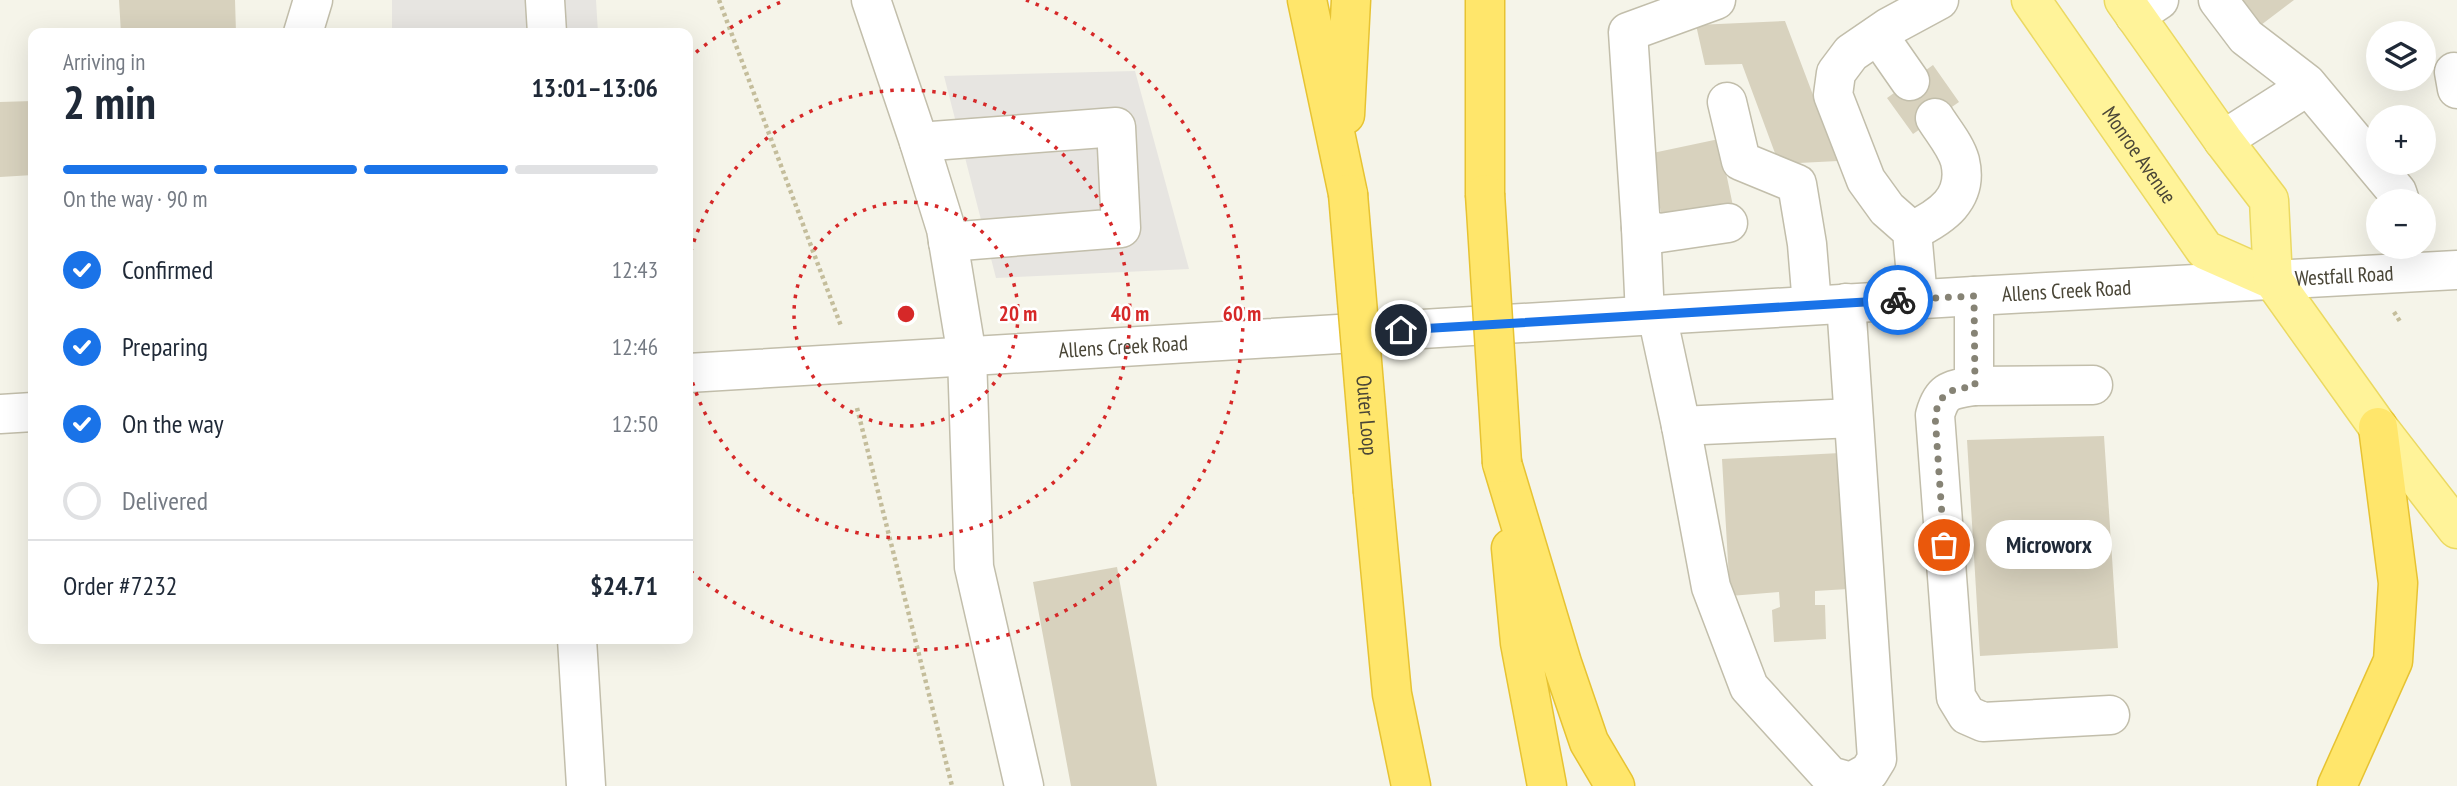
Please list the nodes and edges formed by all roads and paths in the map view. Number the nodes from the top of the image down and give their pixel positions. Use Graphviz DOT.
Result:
graph roads {
  1 [pos="313,0"];
  2 [pos="545,0"];
  3 [pos="719,0"];
  4 [pos="871,0"];
  5 [pos="1307,0"];
  6 [pos="1350,0"];
  7 [pos="1485,0"];
  8 [pos="1716,0"];
  9 [pos="1939,0"];
  10 [pos="2031,0"];
  11 [pos="2218,0"];
  12 [pos="2139,5"];
  13 [pos="1630,16"];
  14 [pos="305,28"];
  15 [pos="547,28"];
  16 [pos="1878,35"];
  17 [pos="1910,81"];
  18 [pos="2308,86"];
  19 [pos="1727,102"];
  20 [pos="1935,118"];
  21 [pos="2223,140"];
  22 [pos="919,142"];
  23 [pos="2394,189"];
  24 [pos="1348,194"];
  25 [pos="1728,223"];
  26 [pos="1642,228"];
  27 [pos="1912,231"];
  28 [pos="948,243"];
  29 [pos="2433,263"];
  30 [pos="2273,280"];
  31 [pos="1974,296"];
  32 [pos="1918,299"];
  33 [pos="1829,304"];
  34 [pos="1651,315"];
  35 [pos="841,327"];
  36 [pos="967,356"];
  37 [pos="693,373"];
  38 [pos="2092,385"];
  39 [pos="1975,386"];
  40 [pos="858,408"];
  41 [pos="28,412"];
  42 [pos="0,414"];
  43 [pos="1853,418"];
  44 [pos="1681,426"];
  45 [pos="2378,427"];
  46 [pos="1502,463"];
  47 [pos="2457,529"];
  48 [pos="577,644"];
  49 [pos="2110,715"];
  50 [pos="586,786"];
  51 [pos="951,786"];
  52 [pos="1024,786"];
  53 [pos="1410,786"];
  54 [pos="1547,786"];
  55 [pos="1615,786"];
  56 [pos="2337,786"];
  1 -- 14 [label="street"];
  2 -- 15 [label="street"];
  3 -- 35 [label="path"];
  4 -- 22 [label="street"];
  5 -- 24 [label="highway"];
  6 -- 24 [label="highway, Outer Loop"];
  7 -- 46 [label="highway, bridge"];
  8 -- 13 [label="street"];
  9 -- 16 [label="street"];
  10 -- 30 [label="main road, Monroe Avenue"];
  11 -- 18 [label="street"];
  12 -- 21 [label="main road"];
  13 -- 26 [label="street"];
  16 -- 17 [label="street"];
  16 -- 27 [label="street"];
  18 -- 21 [label="street"];
  18 -- 23 [label="street"];
  19 -- 33 [label="street"];
  20 -- 27 [label="street"];
  21 -- 30 [label="main road"];
  22 -- 28 [label="street"];
  22 -- 28 [label="street"];
  24 -- 53 [label="highway, Outer Loop, bridge"];
  25 -- 26 [label="street"];
  26 -- 34 [label="street"];
  27 -- 32 [label="street"];
  28 -- 36 [label="street"];
  29 -- 30 [label="street, Westfall Road"];
  30 -- 31 [label="street, Allens Creek Road"];
  30 -- 45 [label="main road"];
  31 -- 32 [label="street, Allens Creek Road"];
  31 -- 39 [label="street"];
  32 -- 33 [label="street, Allens Creek Road"];
  33 -- 34 [label="street, Allens Creek Road"];
  33 -- 43 [label="street"];
  34 -- 36 [label="street, Allens Creek Road"];
  34 -- 44 [label="street"];
  36 -- 37 [label="street, Allens Creek Road"];
  36 -- 52 [label="street"];
  38 -- 39 [label="street"];
  39 -- 49 [label="street"];
  40 -- 51 [label="path"];
  41 -- 42 [label="street"];
  43 -- 44 [label="street"];
  43 -- 44 [label="street"];
  45 -- 47 [label="main road"];
  45 -- 56 [label="highway"];
  46 -- 54 [label="highway"];
  46 -- 55 [label="highway"];
  48 -- 50 [label="street"];
}
